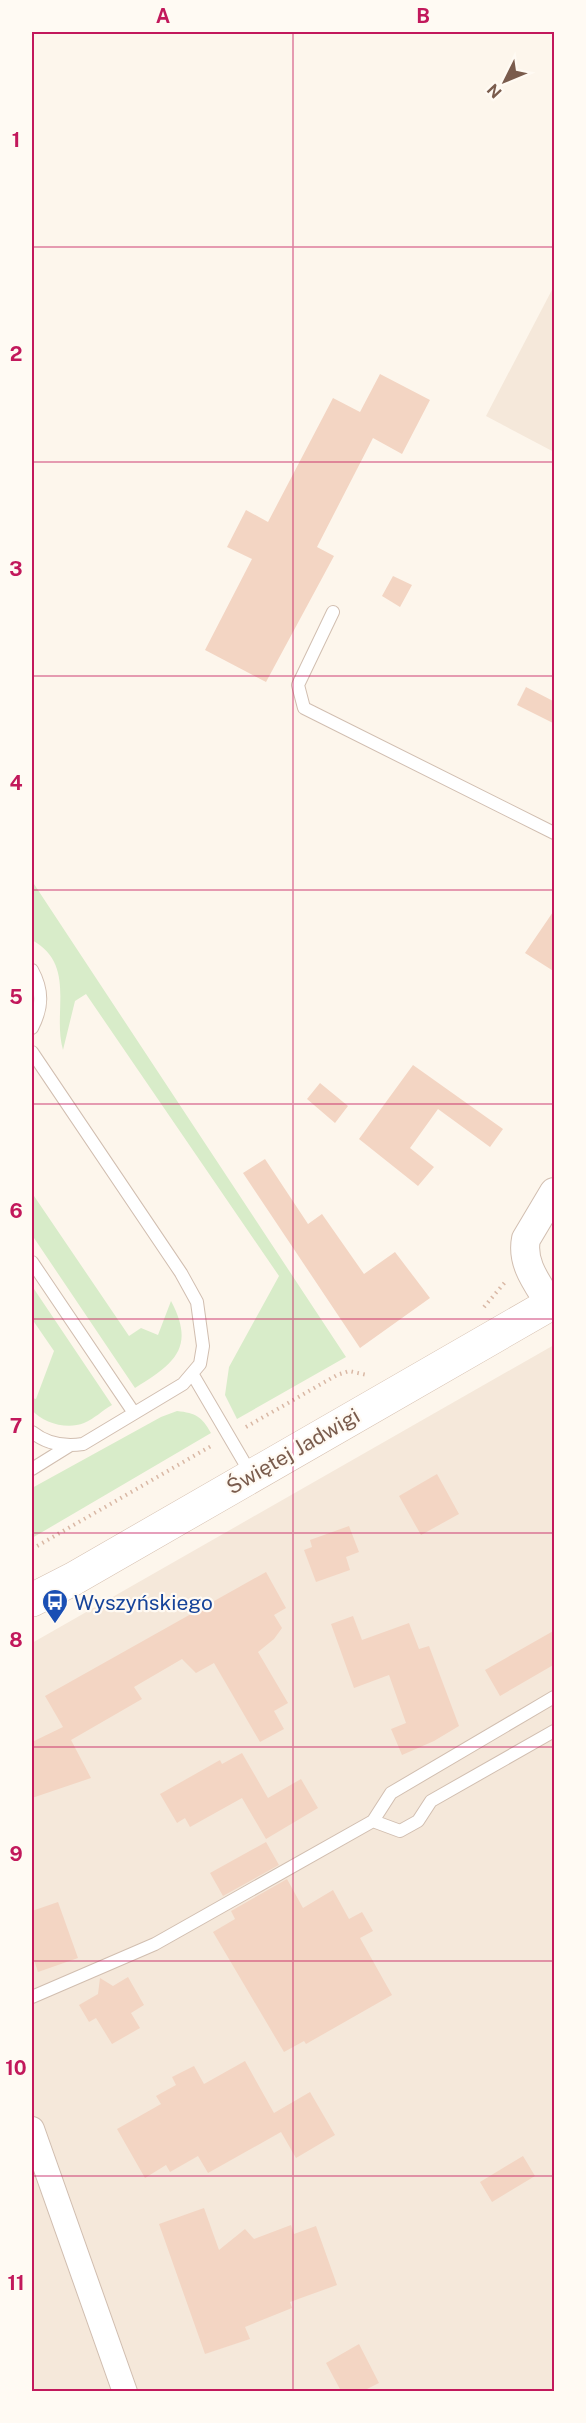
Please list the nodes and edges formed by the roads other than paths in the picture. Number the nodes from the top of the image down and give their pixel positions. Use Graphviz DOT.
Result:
graph roads {
  1 [pos="333,612"];
  2 [pos="555,833"];
  3 [pos="32,970"];
  4 [pos="32,1028"];
  5 [pos="32,1052"];
  6 [pos="555,1192"];
  7 [pos="32,1262"];
  8 [pos="552,1303"];
  9 [pos="193,1375"];
  10 [pos="134,1413"];
  11 [pos="32,1432"];
  12 [pos="69,1446"];
  13 [pos="32,1469"];
  14 [pos="251,1475"];
  15 [pos="32,1600"];
  16 [pos="555,1697"];
  17 [pos="555,1731"];
  18 [pos="373,1821"];
  19 [pos="32,1997"];
  20 [pos="32,2129"];
  21 [pos="125,2391"];
  1 -- 2 [label="lane"];
  3 -- 4 [label="lane"];
  5 -- 9 [label="lane"];
  6 -- 8 [label="street"];
  7 -- 10 [label="lane"];
  8 -- 14 [label="main road, Świętej Jadwigi"];
  9 -- 10 [label="lane"];
  9 -- 14 [label="lane"];
  10 -- 12 [label="lane"];
  11 -- 12 [label="lane"];
  12 -- 13 [label="lane"];
  14 -- 15 [label="main road, Świętej Jadwigi"];
  16 -- 18 [label="lane"];
  17 -- 18 [label="lane"];
  18 -- 19 [label="lane"];
  20 -- 21 [label="street"];
}
